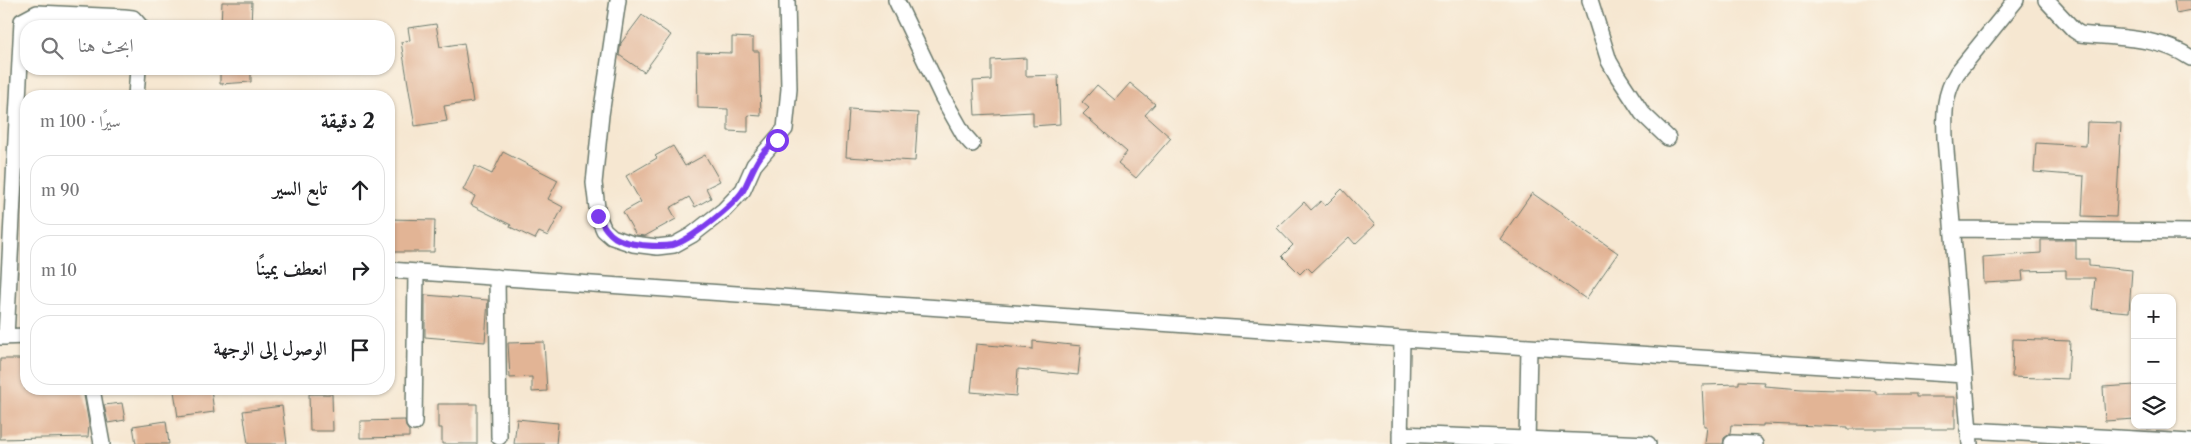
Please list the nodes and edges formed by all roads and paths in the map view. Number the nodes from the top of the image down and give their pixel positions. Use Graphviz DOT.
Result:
graph roads {
  1 [pos="618,0"];
  2 [pos="787,0"];
  3 [pos="896,0"];
  4 [pos="1590,0"];
  5 [pos="2016,0"];
  6 [pos="2046,0"];
  7 [pos="24,20"];
  8 [pos="136,20"];
  9 [pos="20,54"];
  10 [pos="2191,58"];
  11 [pos="138,75"];
  12 [pos="136,90"];
  13 [pos="1668,138"];
  14 [pos="972,144"];
  15 [pos="1953,229"];
  16 [pos="2191,232"];
  17 [pos="395,270"];
  18 [pos="416,272"];
  19 [pos="497,277"];
  20 [pos="20,336"];
  21 [pos="3,337"];
  22 [pos="1402,339"];
  23 [pos="1529,347"];
  24 [pos="1964,374"];
  25 [pos="93,395"];
  26 [pos="414,423"];
  27 [pos="499,436"];
  28 [pos="1969,437"];
  29 [pos="1400,439"];
  30 [pos="1527,442"];
  31 [pos="2191,442"];
  32 [pos="1732,443"];
  33 [pos="102,444"];
  34 [pos="1648,444"];
  35 [pos="1755,444"];
  1 -- 2 [label="street"];
  3 -- 14 [label="street"];
  4 -- 13 [label="street"];
  5 -- 15 [label="street"];
  6 -- 10 [label="street"];
  7 -- 8 [label="street"];
  9 -- 21 [label="street"];
  11 -- 12 [label="street"];
  15 -- 16 [label="street"];
  15 -- 24 [label="street"];
  17 -- 18 [label="street"];
  18 -- 19 [label="street"];
  18 -- 26 [label="street"];
  19 -- 22 [label="street"];
  19 -- 27 [label="street"];
  20 -- 21 [label="street"];
  22 -- 23 [label="street"];
  22 -- 29 [label="street"];
  23 -- 24 [label="street"];
  23 -- 30 [label="street"];
  24 -- 28 [label="street"];
  25 -- 33 [label="street"];
  28 -- 31 [label="street"];
  29 -- 30 [label="street"];
  30 -- 34 [label="street"];
  32 -- 35 [label="street"];
}
